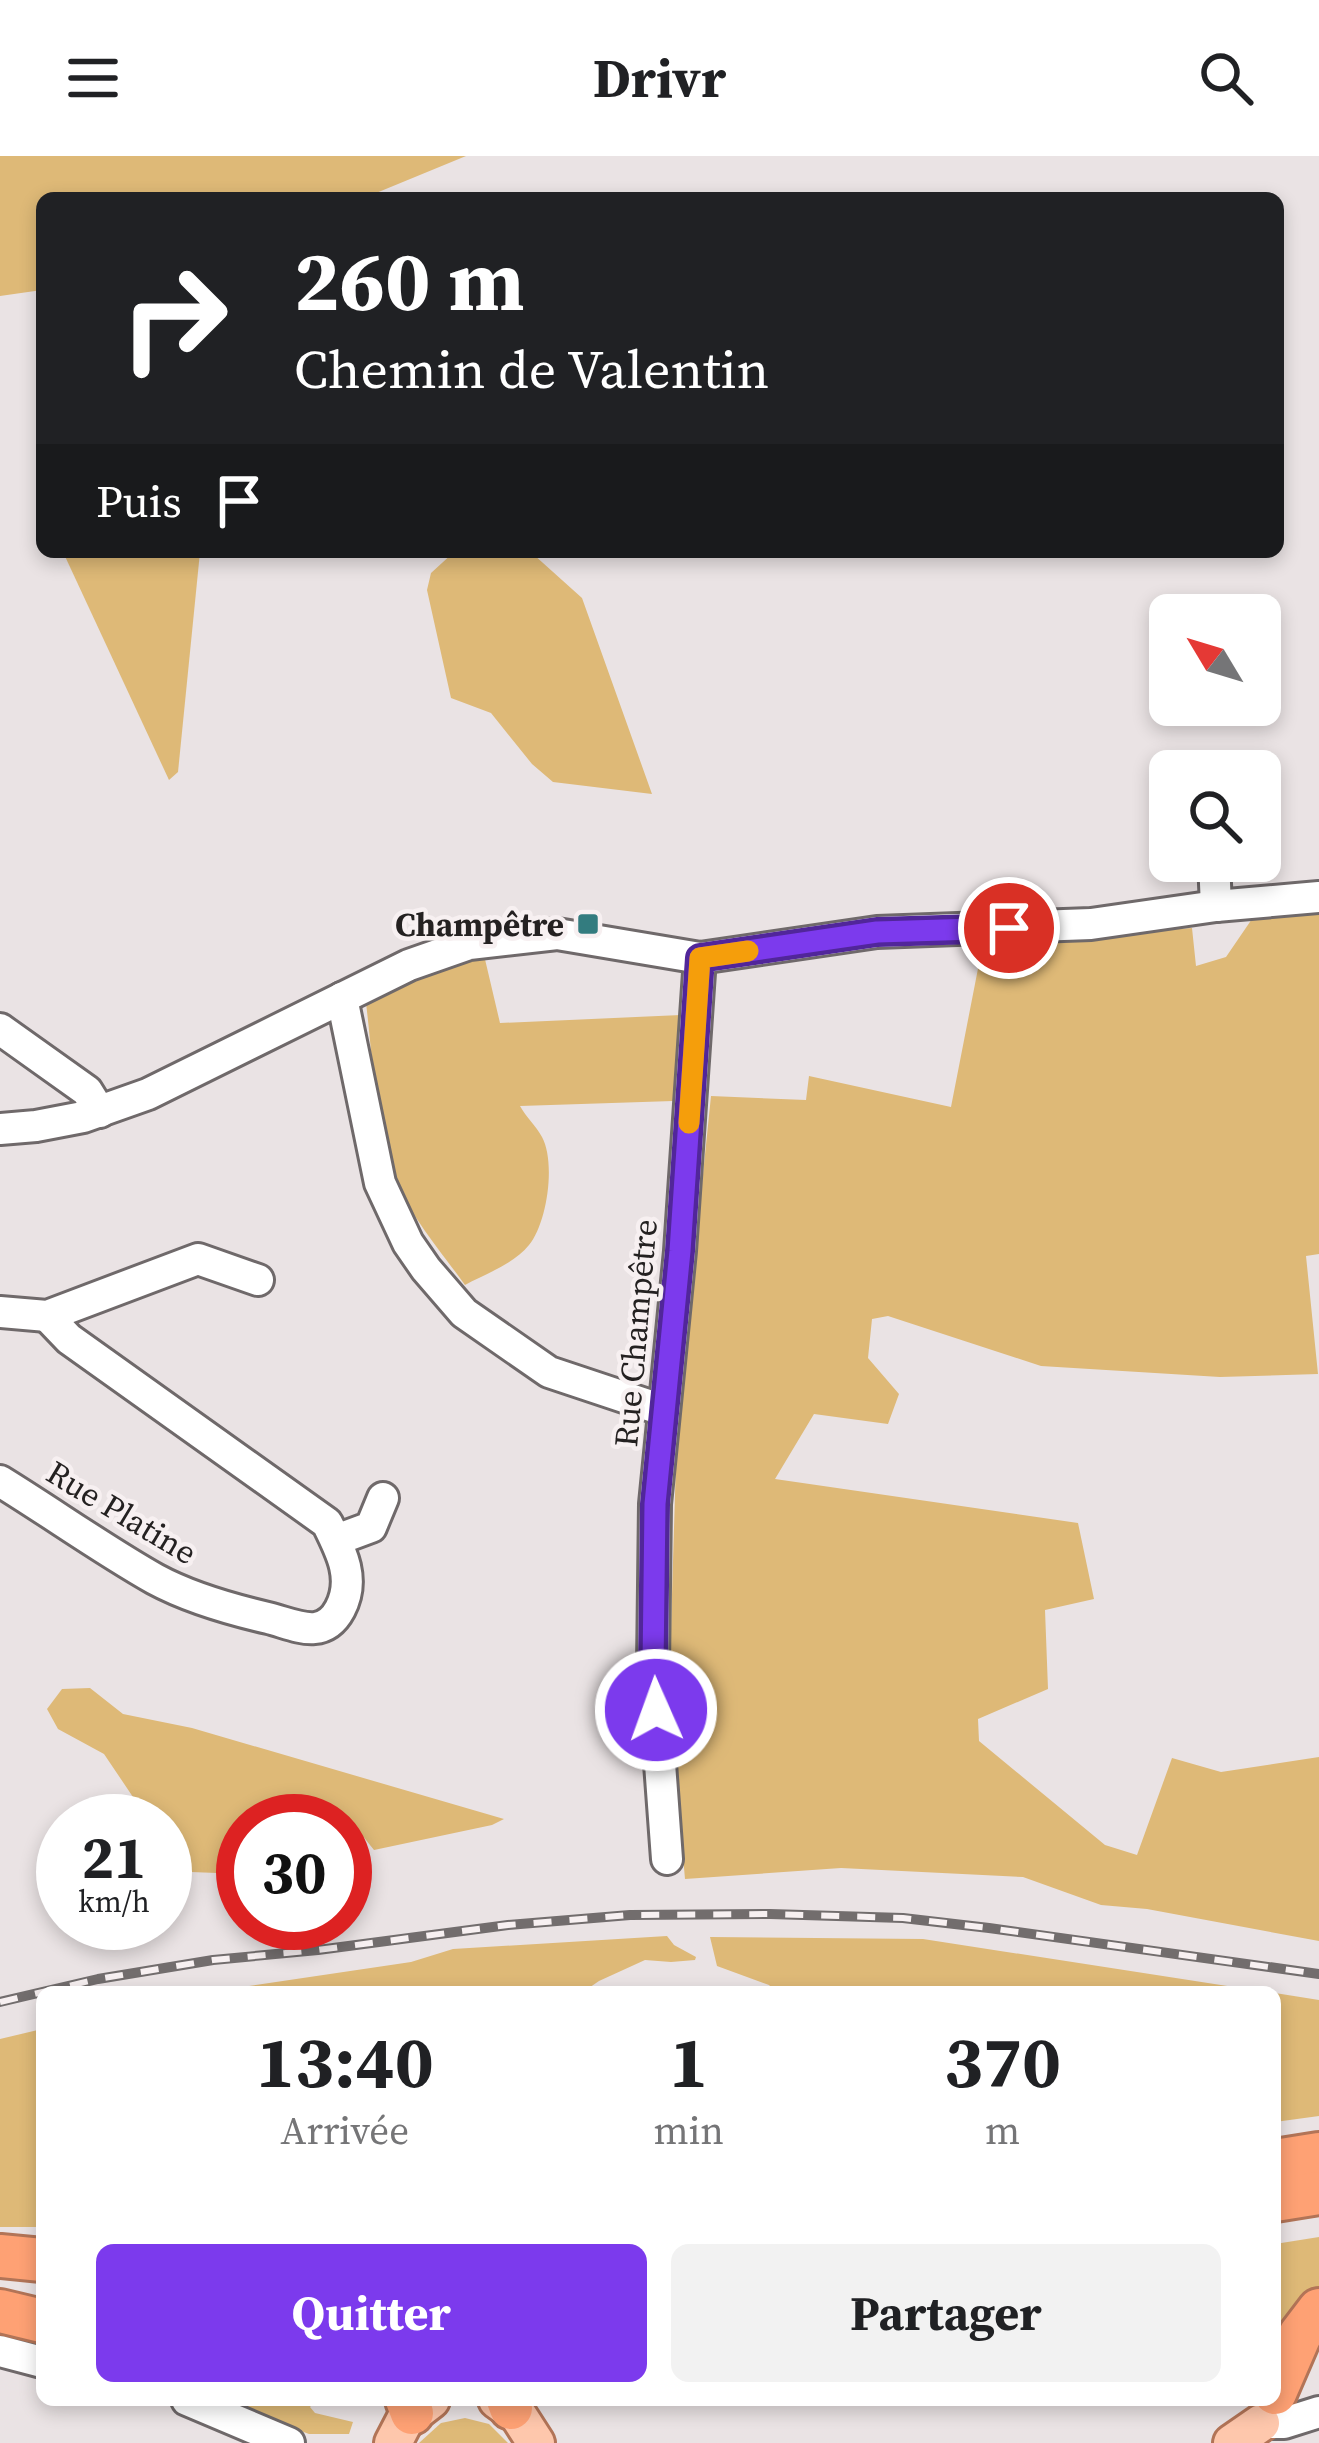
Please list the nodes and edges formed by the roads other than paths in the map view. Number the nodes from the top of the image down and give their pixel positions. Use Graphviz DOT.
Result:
graph roads {
  1 [pos="1215,882"];
  2 [pos="1319,898"];
  3 [pos="1216,906"];
  4 [pos="700,958"];
  5 [pos="342,998"];
  6 [pos="0,1029"];
  7 [pos="100,1112"];
  8 [pos="0,1129"];
  9 [pos="258,1280"];
  10 [pos="0,1312"];
  11 [pos="47,1316"];
  12 [pos="663,1410"];
  13 [pos="0,1480"];
  14 [pos="383,1498"];
  15 [pos="336,1540"];
  16 [pos="667,1858"];
  17 [pos="1319,2154"];
  18 [pos="1281,2161"];
  19 [pos="1319,2193"];
  20 [pos="1281,2199"];
  21 [pos="0,2256"];
  22 [pos="36,2259"];
  23 [pos="0,2284"];
  24 [pos="36,2287"];
  25 [pos="1319,2310"];
  26 [pos="0,2311"];
  27 [pos="36,2320"];
  28 [pos="0,2351"];
  29 [pos="36,2360"];
  30 [pos="1281,2379"];
  31 [pos="201,2406"];
  32 [pos="508,2406"];
  33 [pos="1319,2412"];
  34 [pos="1265,2416"];
  35 [pos="289,2443"];
  36 [pos="536,2443"];
  1 -- 3 [label="street"];
  2 -- 3 [label="street"];
  3 -- 4 [label="street"];
  4 -- 5 [label="street"];
  4 -- 12 [label="street, Rue Champêtre"];
  5 -- 7 [label="street"];
  5 -- 12 [label="street"];
  6 -- 7 [label="street"];
  7 -- 8 [label="street"];
  9 -- 11 [label="street"];
  10 -- 11 [label="street"];
  11 -- 15 [label="street"];
  12 -- 16 [label="street, Rue Champêtre"];
  13 -- 15 [label="street, Rue Platine"];
  14 -- 15 [label="street"];
  17 -- 18 [label="highway"];
  19 -- 20 [label="highway"];
  21 -- 22 [label="highway"];
  23 -- 24 [label="highway"];
  25 -- 30 [label="highway"];
  26 -- 27 [label="highway"];
  28 -- 29 [label="street"];
  31 -- 35 [label="street"];
  32 -- 36 [label="main road"];
  33 -- 34 [label="street"];
}
